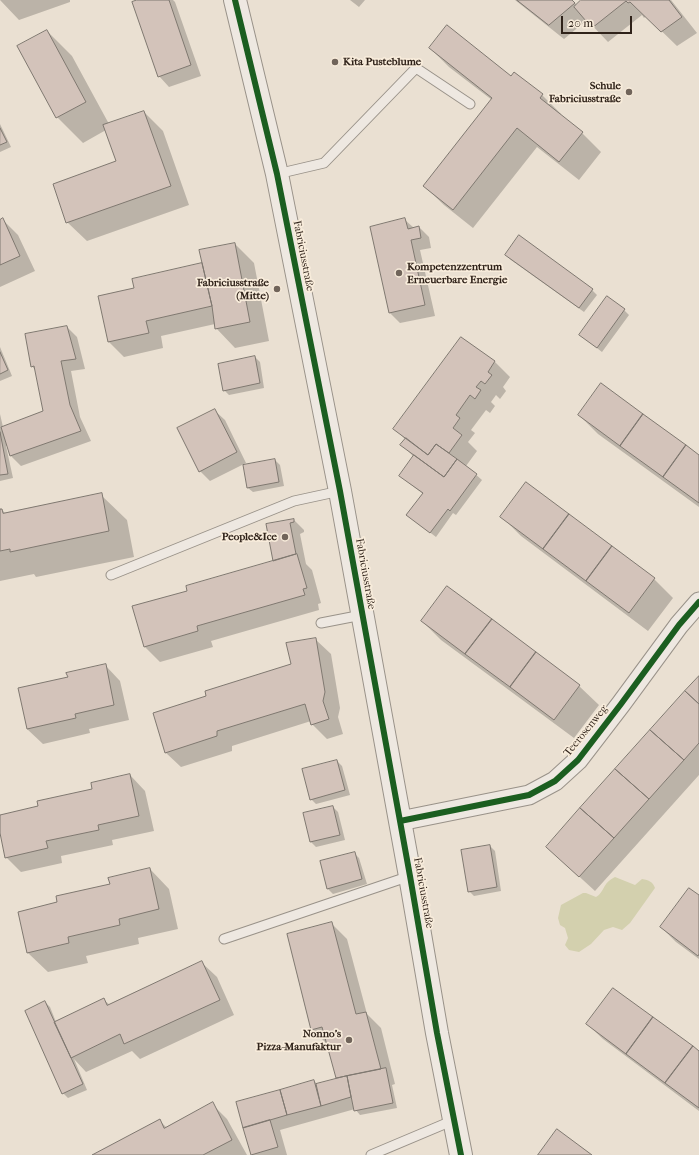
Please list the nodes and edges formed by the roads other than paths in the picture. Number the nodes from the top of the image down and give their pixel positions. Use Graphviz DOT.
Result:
graph roads {
  1 [pos="235,0"];
  2 [pos="470,104"];
  3 [pos="277,174"];
  4 [pos="340,491"];
  5 [pos="111,575"];
  6 [pos="699,602"];
  7 [pos="362,615"];
  8 [pos="321,623"];
  9 [pos="400,821"];
  10 [pos="410,876"];
  11 [pos="224,939"];
  12 [pos="454,1120"];
  13 [pos="371,1155"];
  14 [pos="461,1155"];
  1 -- 3 [label="street, Fabriciusstraße"];
  2 -- 3 [label="lane"];
  3 -- 4 [label="street, Fabriciusstraße"];
  4 -- 5 [label="lane"];
  4 -- 7 [label="street, Fabriciusstraße"];
  6 -- 9 [label="street, Teerosenweg"];
  7 -- 8 [label="lane"];
  7 -- 9 [label="street, Fabriciusstraße"];
  9 -- 10 [label="street, Fabriciusstraße"];
  10 -- 11 [label="lane"];
  10 -- 12 [label="street, Fabriciusstraße"];
  12 -- 13 [label="lane"];
  12 -- 14 [label="street, Fabriciusstraße"];
}
